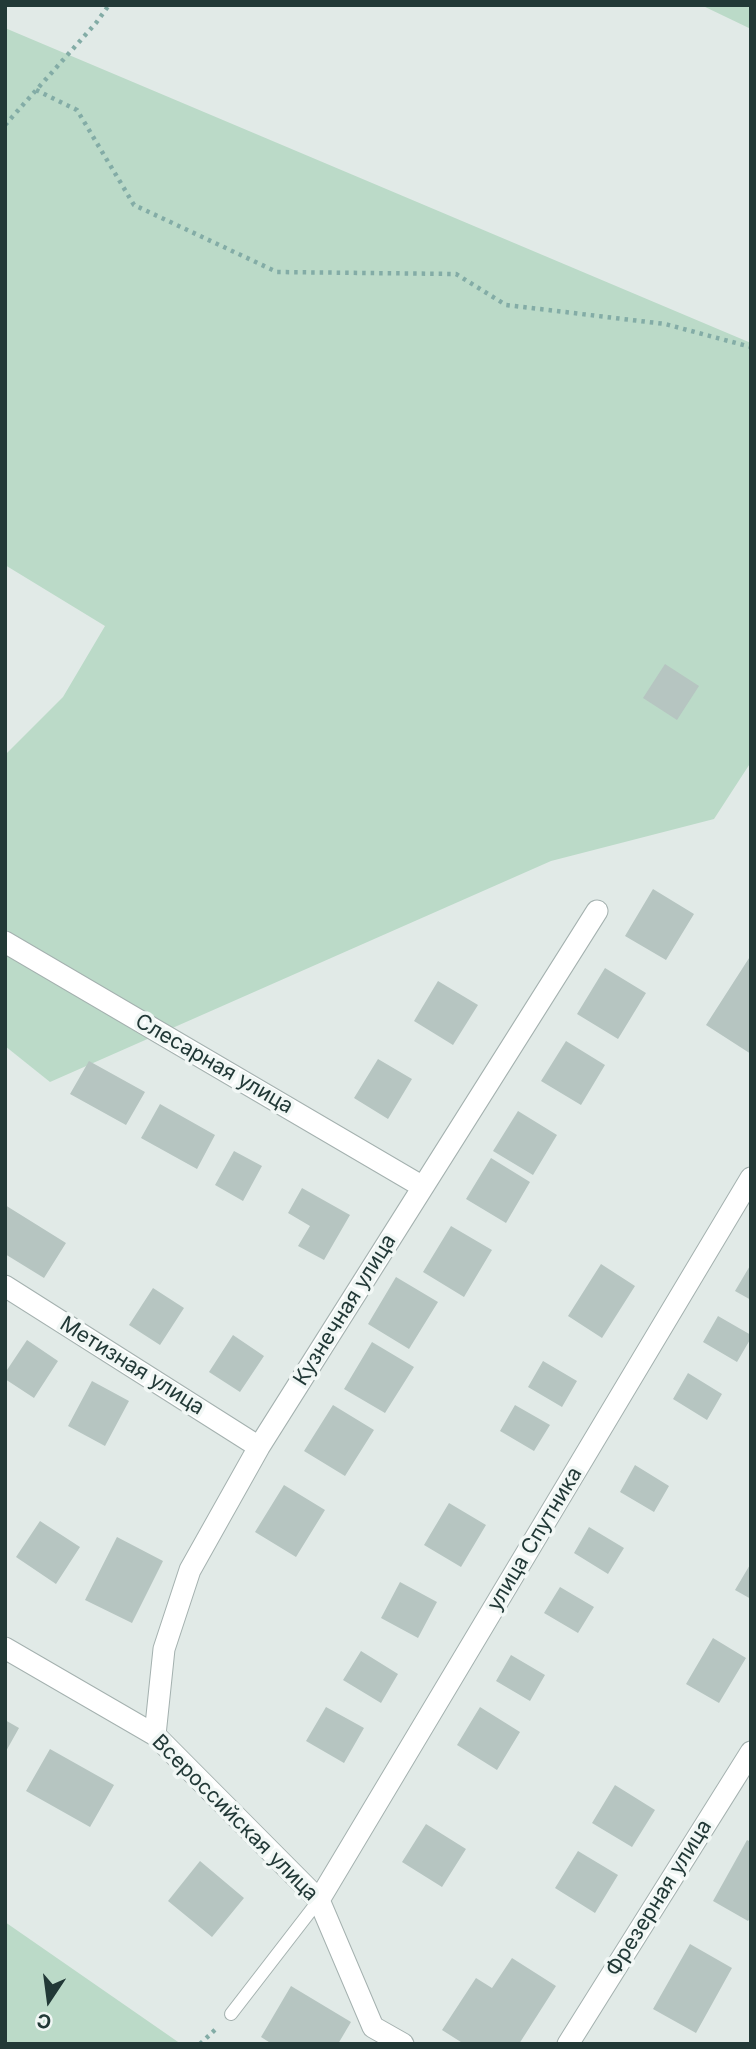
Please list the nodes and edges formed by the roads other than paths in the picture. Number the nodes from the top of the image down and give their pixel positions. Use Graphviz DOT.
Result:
graph roads {
  1 [pos="597,911"];
  2 [pos="5,942"];
  3 [pos="751,1178"];
  4 [pos="423,1187"];
  5 [pos="5,1286"];
  6 [pos="259,1447"];
  7 [pos="5,1648"];
  8 [pos="155,1735"];
  9 [pos="751,1752"];
  10 [pos="319,1900"];
  11 [pos="231,2014"];
  12 [pos="403,2044"];
  13 [pos="568,2044"];
  1 -- 4 [label="street, Кузнечная улица"];
  2 -- 4 [label="street, Слесарная улица"];
  3 -- 10 [label="street, улица Спутника"];
  4 -- 6 [label="street, Кузнечная улица"];
  5 -- 6 [label="street, Метизная улица"];
  6 -- 8 [label="street, Кузнечная улица"];
  7 -- 8 [label="street, Всероссийская улица"];
  8 -- 10 [label="street, Всероссийская улица"];
  9 -- 13 [label="street, Фрезерная улица"];
  10 -- 11 [label="lane"];
  10 -- 12 [label="street, Всероссийская улица"];
}
